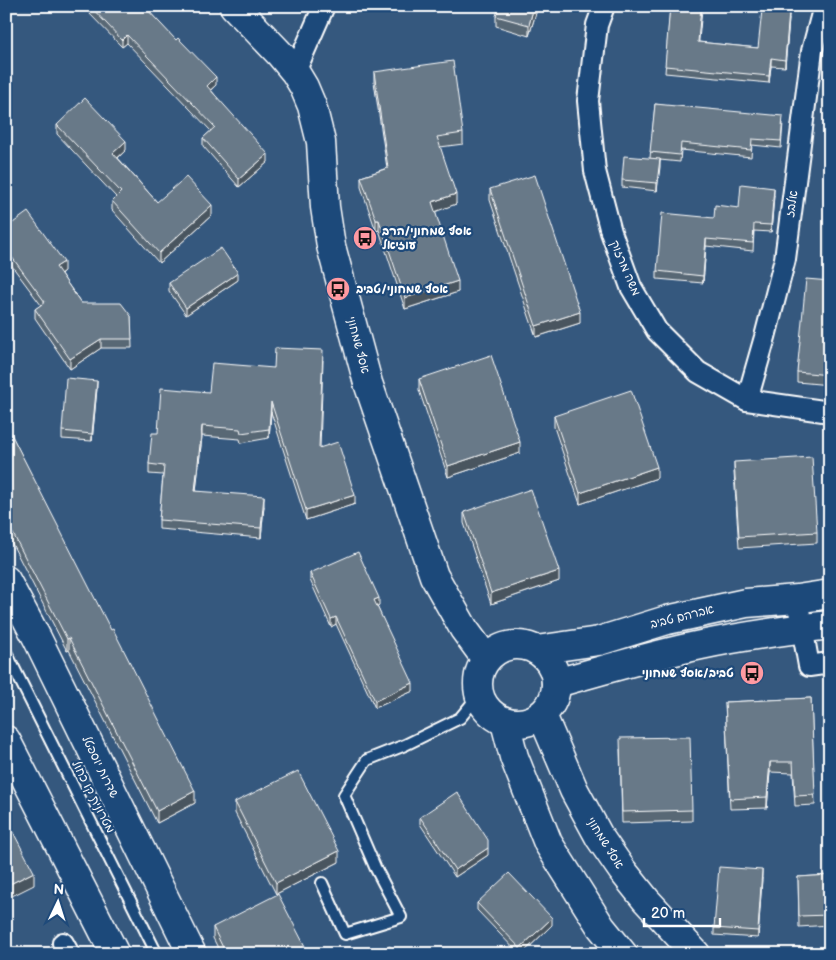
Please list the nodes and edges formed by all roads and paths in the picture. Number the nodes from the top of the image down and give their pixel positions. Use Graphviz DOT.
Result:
graph roads {
  1 [pos="234,6"];
  2 [pos="324,6"];
  3 [pos="604,6"];
  4 [pos="824,6"];
  5 [pos="295,72"];
  6 [pos="747,400"];
  7 [pos="830,412"];
  8 [pos="6,580"];
  9 [pos="830,594"];
  10 [pos="797,598"];
  11 [pos="830,625"];
  12 [pos="802,628"];
  13 [pos="536,650"];
  14 [pos="6,652"];
  15 [pos="486,659"];
  16 [pos="830,663"];
  17 [pos="556,683"];
  18 [pos="479,695"];
  19 [pos="542,715"];
  20 [pos="505,722"];
  21 [pos="6,740"];
  22 [pos="322,883"];
  23 [pos="115,954"];
  24 [pos="157,954"];
  25 [pos="192,954"];
  26 [pos="623,954"];
  27 [pos="696,954"];
  1 -- 5 [label="street, אסף שמחוני"];
  2 -- 5 [label="street"];
  3 -- 6 [label="street, משה מרזוק"];
  4 -- 6 [label="street, אלבז"];
  5 -- 15 [label="street, אסף שמחוני"];
  6 -- 7 [label="street, משה מרזוק"];
  8 -- 25 [label="street, שדרות יוספטל"];
  9 -- 10 [label="street, אברהם טביב"];
  10 -- 12 [label="street"];
  10 -- 13 [label="street, אברהם טביב"];
  11 -- 12 [label="street"];
  12 -- 16 [label="street"];
  12 -- 17 [label="street"];
  13 -- 15 [label="street"];
  13 -- 17 [label="street"];
  14 -- 24 [label="lane, מטרונית קו כחול"];
  15 -- 18 [label="street"];
  17 -- 19 [label="street"];
  18 -- 20 [label="street"];
  18 -- 22 [label="lane"];
  19 -- 20 [label="street"];
  19 -- 27 [label="street, אסף שמחוני"];
  20 -- 26 [label="street"];
  21 -- 23 [label="street"];
}
